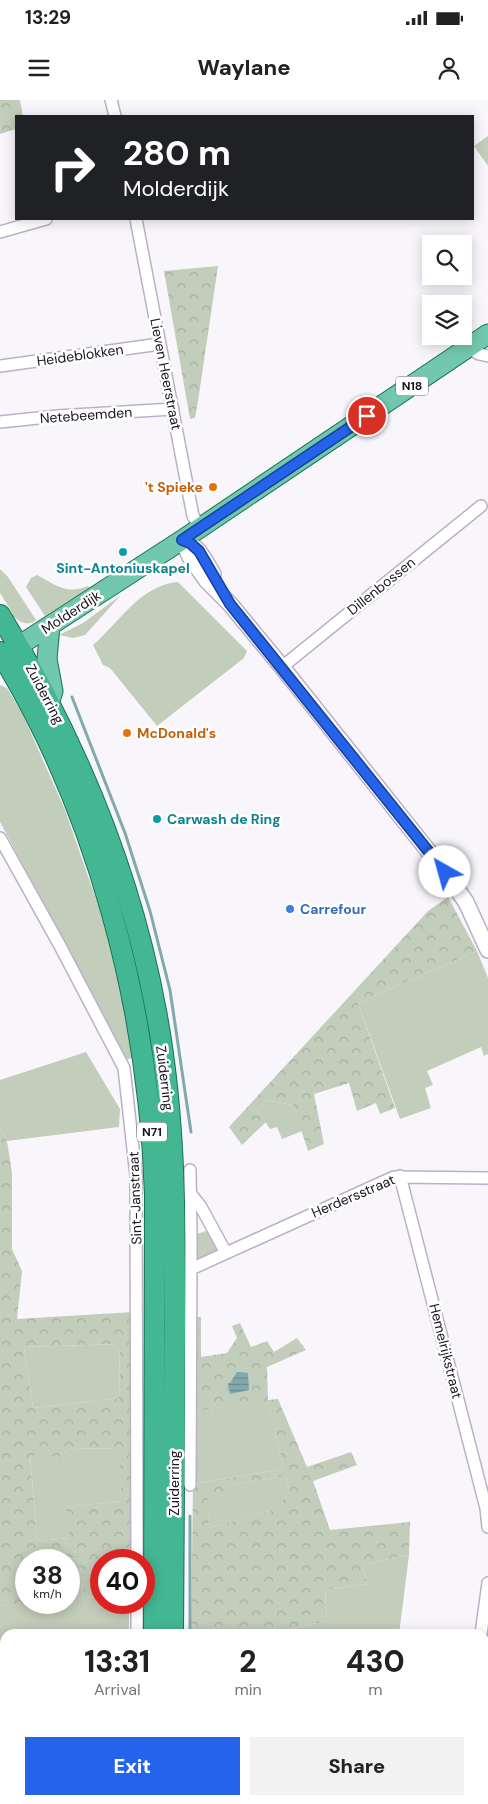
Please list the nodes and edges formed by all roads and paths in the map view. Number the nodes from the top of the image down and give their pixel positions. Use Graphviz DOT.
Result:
graph roads {
  1 [pos="111,100"];
  2 [pos="115,115"];
  3 [pos="42,220"];
  4 [pos="136,220"];
  5 [pos="0,232"];
  6 [pos="488,334"];
  7 [pos="160,344"];
  8 [pos="468,348"];
  9 [pos="488,356"];
  10 [pos="0,366"];
  11 [pos="173,409"];
  12 [pos="0,422"];
  13 [pos="481,506"];
  14 [pos="200,527"];
  15 [pos="182,540"];
  16 [pos="0,615"];
  17 [pos="50,626"];
  18 [pos="7,652"];
  19 [pos="282,667"];
  20 [pos="50,702"];
  21 [pos="0,838"];
  22 [pos="488,950"];
  23 [pos="190,1170"];
  24 [pos="400,1176"];
  25 [pos="488,1178"];
  26 [pos="191,1194"];
  27 [pos="226,1253"];
  28 [pos="191,1269"];
  29 [pos="190,1485"];
  30 [pos="488,1527"];
  31 [pos="137,1549"];
  32 [pos="488,1582"];
  33 [pos="137,1614"];
  34 [pos="137,1629"];
  35 [pos="154,1629"];
  36 [pos="173,1629"];
  37 [pos="482,1629"];
  1 -- 2 [label="street"];
  3 -- 5 [label="street"];
  4 -- 7 [label="street, Lieven Heerstraat"];
  6 -- 8 [label="main road, Molderdijk / N18"];
  7 -- 10 [label="street, Heideblokken"];
  7 -- 11 [label="street, Lieven Heerstraat"];
  8 -- 9 [label="street"];
  8 -- 14 [label="main road, Molderdijk / N18"];
  11 -- 12 [label="street, Netebeemden"];
  11 -- 14 [label="street, Lieven Heerstraat"];
  13 -- 19 [label="street, Dillenbossen"];
  14 -- 15 [label="main road, Molderdijk / N18"];
  15 -- 17 [label="main road, Molderdijk / N18"];
  15 -- 19 [label="street"];
  16 -- 18 [label="highway, Zuiderring / N71"];
  17 -- 18 [label="main road, Molderdijk / N18"];
  17 -- 20 [label="main road"];
  18 -- 20 [label="highway, Zuiderring / N71"];
  18 -- 35 [label="highway, Zuiderring / N71"];
  19 -- 22 [label="street"];
  20 -- 36 [label="highway, Zuiderring / N71"];
  21 -- 31 [label="street, Sint-Janstraat"];
  23 -- 26 [label="street"];
  24 -- 25 [label="street, Herdersstraat"];
  24 -- 27 [label="street, Herdersstraat"];
  24 -- 30 [label="street, Hemelrijkstraat"];
  26 -- 27 [label="street"];
  26 -- 28 [label="street"];
  27 -- 28 [label="street, Herdersstraat"];
  28 -- 29 [label="street"];
  32 -- 37 [label="street"];
  33 -- 34 [label="street"];
}
